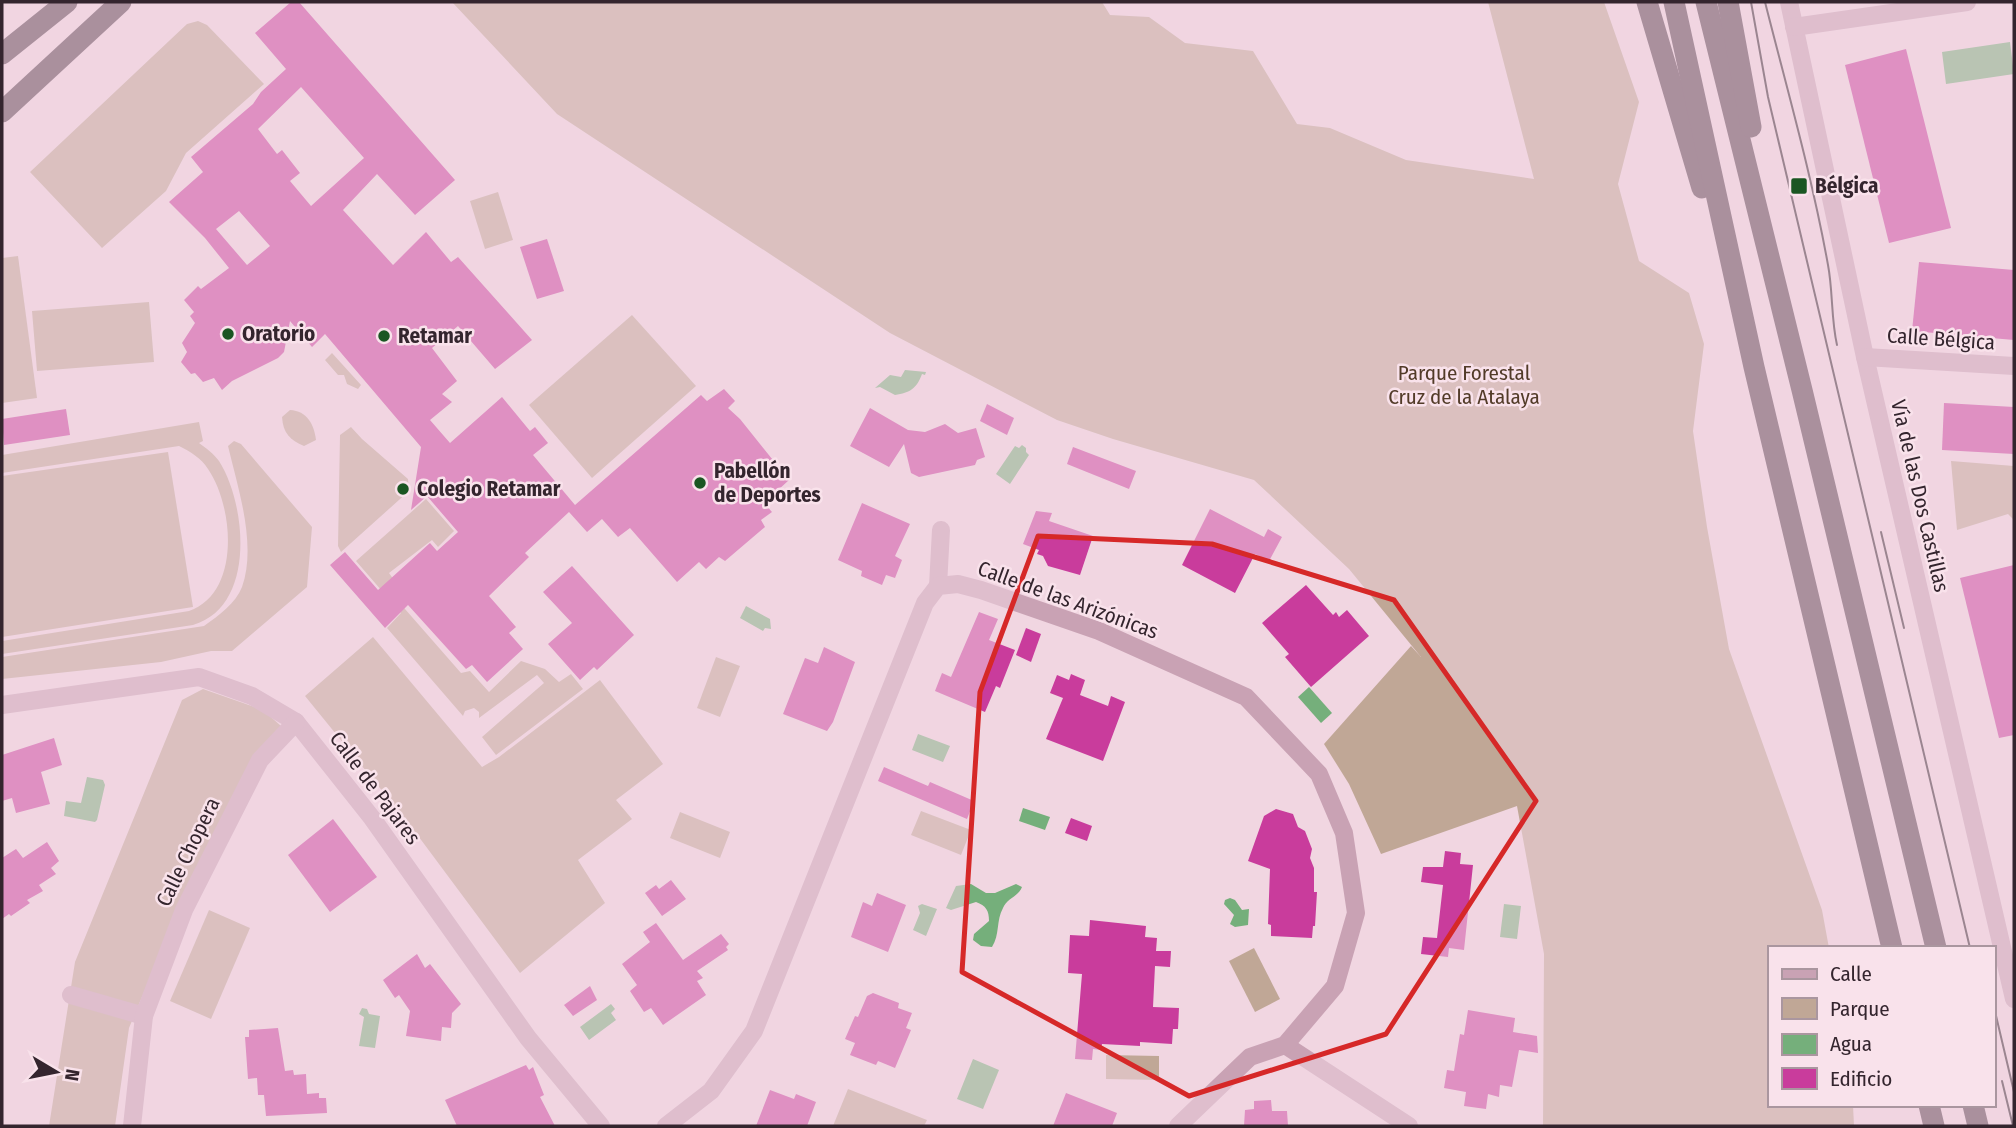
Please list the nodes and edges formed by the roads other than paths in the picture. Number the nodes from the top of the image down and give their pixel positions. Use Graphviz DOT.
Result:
graph roads {
  1 [pos="68,2"];
  2 [pos="121,2"];
  3 [pos="1647,2"];
  4 [pos="1674,2"];
  5 [pos="1706,2"];
  6 [pos="1728,2"];
  7 [pos="1788,2"];
  8 [pos="1967,2"];
  9 [pos="1794,27"];
  10 [pos="2,54"];
  11 [pos="2,112"];
  12 [pos="1865,357"];
  13 [pos="2014,366"];
  14 [pos="1754,367"];
  15 [pos="1802,390"];
  16 [pos="941,530"];
  17 [pos="938,586"];
  18 [pos="2,705"];
  19 [pos="296,722"];
  20 [pos="1892,946"];
  21 [pos="1936,946"];
  22 [pos="71,995"];
  23 [pos="2014,999"];
  24 [pos="144,1016"];
  25 [pos="1285,1045"];
  26 [pos="1929,1107"];
  27 [pos="1974,1107"];
  28 [pos="132,1126"];
  29 [pos="601,1126"];
  30 [pos="666,1126"];
  31 [pos="1178,1126"];
  32 [pos="1409,1126"];
  33 [pos="1934,1126"];
  34 [pos="1979,1126"];
  1 -- 10 [label="highway"];
  2 -- 11 [label="highway"];
  3 -- 14 [label="highway"];
  4 -- 14 [label="highway"];
  5 -- 15 [label="highway"];
  6 -- 15 [label="highway"];
  7 -- 9 [label="street, Vía de las Dos Castillas"];
  8 -- 9 [label="street"];
  9 -- 12 [label="street, Vía de las Dos Castillas"];
  12 -- 13 [label="street, Calle Bélgica"];
  12 -- 23 [label="street, Vía de las Dos Castillas"];
  14 -- 20 [label="highway"];
  15 -- 21 [label="highway"];
  16 -- 17 [label="street"];
  17 -- 25 [label="street, Calle de las Arizónicas"];
  17 -- 30 [label="street"];
  18 -- 19 [label="street, Calle de Pajares"];
  19 -- 24 [label="street, Calle Chopera"];
  19 -- 29 [label="street, Calle de Pajares"];
  22 -- 24 [label="street"];
  24 -- 28 [label="street, Calle Chopera"];
  25 -- 31 [label="street"];
  25 -- 32 [label="street"];
  26 -- 33 [label="highway"];
  27 -- 34 [label="highway"];
}
